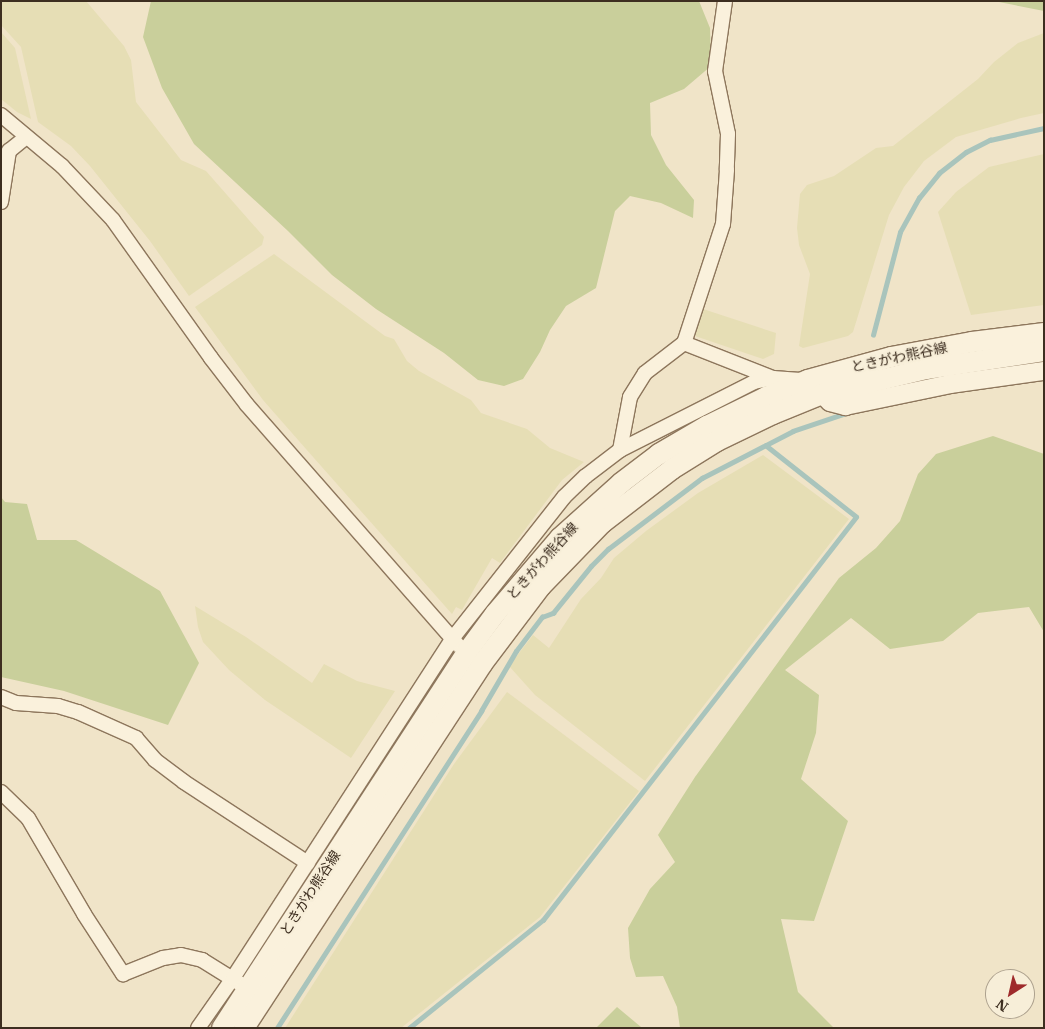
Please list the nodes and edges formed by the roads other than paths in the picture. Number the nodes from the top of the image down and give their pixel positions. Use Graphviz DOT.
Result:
graph roads {
  1 [pos="724,1"];
  2 [pos="1,115"];
  3 [pos="26,137"];
  4 [pos="1,202"];
  5 [pos="1044,333"];
  6 [pos="684,343"];
  7 [pos="1044,351"];
  8 [pos="1044,371"];
  9 [pos="773,378"];
  10 [pos="808,380"];
  11 [pos="839,380"];
  12 [pos="822,394"];
  13 [pos="620,450"];
  14 [pos="467,652"];
  15 [pos="1,697"];
  16 [pos="1,792"];
  17 [pos="308,863"];
  18 [pos="240,984"];
  19 [pos="198,1028"];
  20 [pos="222,1028"];
  21 [pos="244,1028"];
  1 -- 6 [label="street"];
  2 -- 3 [label="street"];
  3 -- 4 [label="street"];
  3 -- 14 [label="street"];
  5 -- 11 [label="main road, ときがわ熊谷線"];
  6 -- 9 [label="street"];
  6 -- 13 [label="street"];
  7 -- 11 [label="main road, ときがわ熊谷線"];
  8 -- 12 [label="street"];
  9 -- 10 [label="street"];
  9 -- 13 [label="street"];
  10 -- 11 [label="main road, ときがわ熊谷線"];
  10 -- 12 [label="street"];
  10 -- 14 [label="main road, ときがわ熊谷線"];
  11 -- 12 [label="main road, ときがわ熊谷線"];
  12 -- 14 [label="main road, ときがわ熊谷線"];
  13 -- 14 [label="street"];
  14 -- 17 [label="street"];
  14 -- 18 [label="main road, ときがわ熊谷線"];
  14 -- 21 [label="main road, ときがわ熊谷線"];
  15 -- 17 [label="street"];
  16 -- 18 [label="street"];
  17 -- 18 [label="street"];
  18 -- 19 [label="street"];
  18 -- 20 [label="main road, ときがわ熊谷線"];
}
